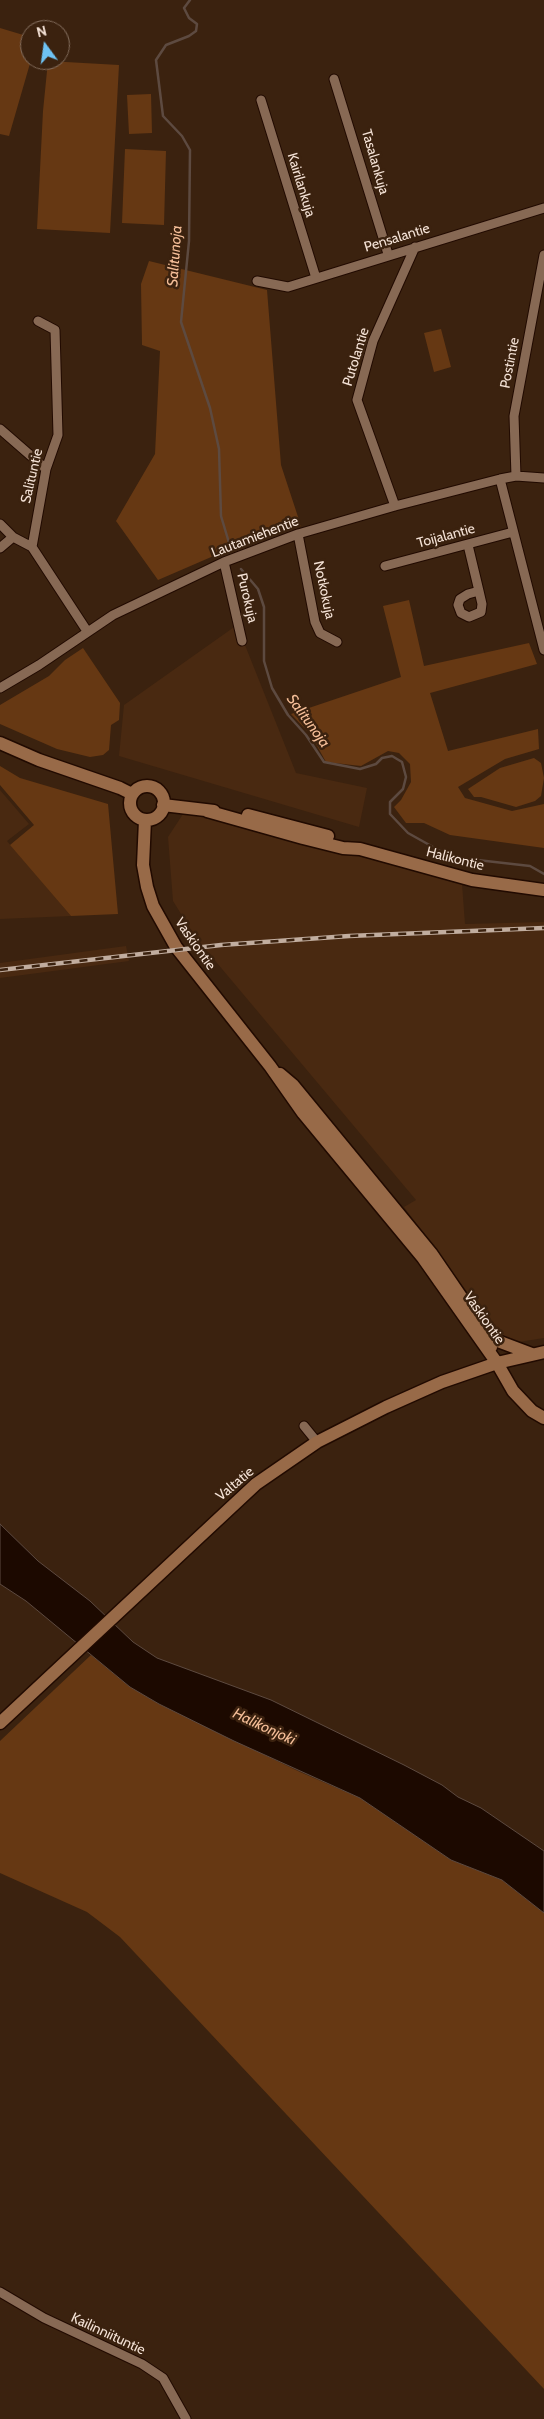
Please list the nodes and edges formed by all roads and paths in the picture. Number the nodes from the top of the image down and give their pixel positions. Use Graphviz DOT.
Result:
graph roads {
  1 [pos="334,79"];
  2 [pos="261,100"];
  3 [pos="544,208"];
  4 [pos="415,246"];
  5 [pos="388,254"];
  6 [pos="544,255"];
  7 [pos="316,278"];
  8 [pos="257,281"];
  9 [pos="38,321"];
  10 [pos="0,429"];
  11 [pos="46,469"];
  12 [pos="516,476"];
  13 [pos="500,478"];
  14 [pos="544,478"];
  15 [pos="395,506"];
  16 [pos="0,524"];
  17 [pos="513,532"];
  18 [pos="298,534"];
  19 [pos="13,537"];
  20 [pos="468,545"];
  21 [pos="32,547"];
  22 [pos="0,548"];
  23 [pos="224,562"];
  24 [pos="385,566"];
  25 [pos="479,591"];
  26 [pos="87,631"];
  27 [pos="242,641"];
  28 [pos="337,642"];
  29 [pos="544,650"];
  30 [pos="0,688"];
  31 [pos="0,743"];
  32 [pos="132,794"];
  33 [pos="163,804"];
  34 [pos="145,820"];
  35 [pos="544,890"];
  36 [pos="270,1066"];
  37 [pos="488,1337"];
  38 [pos="538,1353"];
  39 [pos="497,1363"];
  40 [pos="544,1418"];
  41 [pos="304,1426"];
  42 [pos="317,1442"];
  43 [pos="0,1724"];
  44 [pos="0,2292"];
  45 [pos="186,2419"];
  1 -- 5 [label="street, Tasalankuja"];
  2 -- 7 [label="street, Kairilankuja"];
  3 -- 4 [label="street, Pensalantie"];
  4 -- 5 [label="street, Pensalantie"];
  4 -- 15 [label="street, Putolantie"];
  5 -- 7 [label="street, Pensalantie"];
  6 -- 12 [label="street, Postintie"];
  7 -- 8 [label="street, Pensalantie"];
  9 -- 11 [label="street, Salituntie"];
  10 -- 11 [label="street"];
  11 -- 21 [label="street, Salituntie"];
  12 -- 13 [label="street, Lautamiehentie"];
  12 -- 14 [label="street, Lautamiehentie"];
  13 -- 15 [label="street, Lautamiehentie"];
  13 -- 17 [label="street"];
  15 -- 18 [label="street, Lautamiehentie"];
  16 -- 19 [label="street"];
  17 -- 20 [label="street, Toijalantie"];
  17 -- 29 [label="street"];
  18 -- 23 [label="street, Lautamiehentie"];
  18 -- 28 [label="street, Notkokuja"];
  19 -- 21 [label="street"];
  19 -- 22 [label="street"];
  20 -- 24 [label="street, Toijalantie"];
  20 -- 25 [label="street"];
  21 -- 26 [label="street"];
  23 -- 26 [label="street, Lautamiehentie"];
  23 -- 27 [label="street, Purokuja"];
  26 -- 30 [label="street, Lautamiehentie"];
  31 -- 32 [label="main road"];
  32 -- 33 [label="main road"];
  32 -- 34 [label="main road"];
  33 -- 34 [label="main road"];
  33 -- 35 [label="main road, Halikontie"];
  34 -- 36 [label="main road, Vaskiontie"];
  36 -- 37 [label="main road, Vaskiontie"];
  36 -- 39 [label="main road, Vaskiontie"];
  37 -- 38 [label="main road"];
  37 -- 39 [label="main road, Vaskiontie"];
  38 -- 39 [label="main road, Valtatie"];
  39 -- 40 [label="main road"];
  39 -- 42 [label="main road, Valtatie"];
  41 -- 42 [label="street"];
  42 -- 43 [label="main road, Valtatie"];
  44 -- 45 [label="street, Kailinniituntie"];
}
